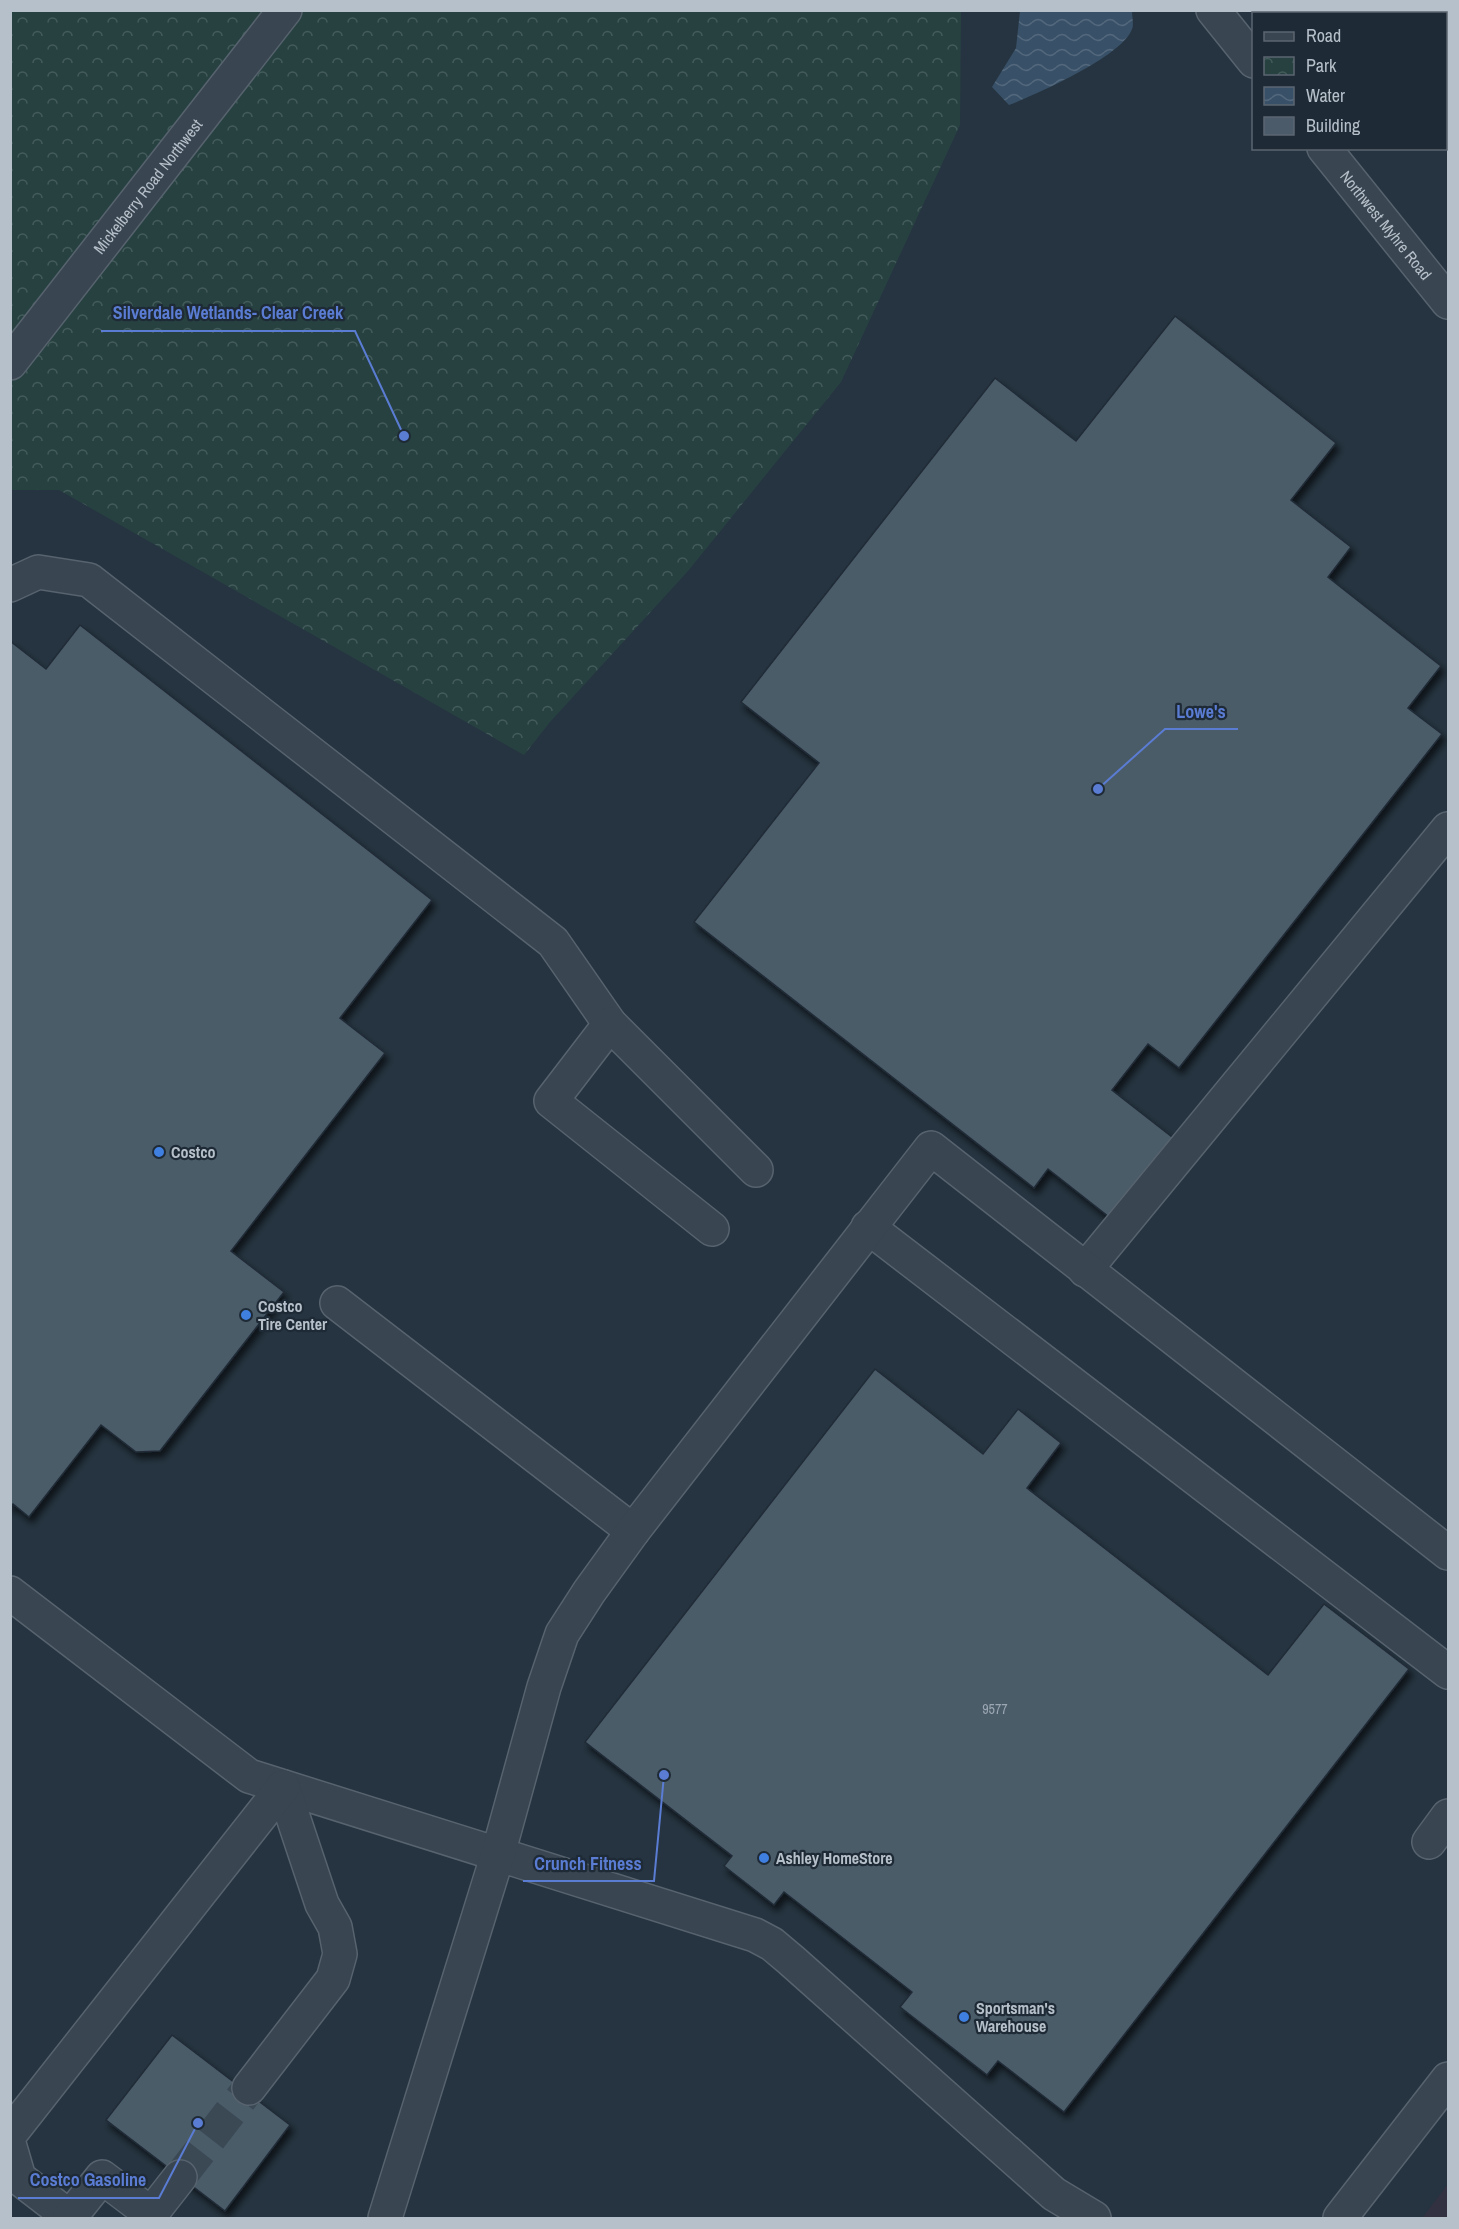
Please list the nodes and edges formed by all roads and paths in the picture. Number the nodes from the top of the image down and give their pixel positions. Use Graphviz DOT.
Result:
graph roads {
  1 [pos="285,10"];
  2 [pos="1213,10"];
  3 [pos="1252,59"];
  4 [pos="1326,150"];
  5 [pos="1449,302"];
  6 [pos="10,363"];
  7 [pos="10,585"];
  8 [pos="1449,829"];
  9 [pos="610,1024"];
  10 [pos="756,1170"];
  11 [pos="868,1227"];
  12 [pos="712,1229"];
  13 [pos="1085,1270"];
  14 [pos="337,1303"];
  15 [pos="633,1531"];
  16 [pos="1449,1553"];
  17 [pos="10,1593"];
  18 [pos="1449,1672"];
  19 [pos="283,1787"];
  20 [pos="1449,1816"];
  21 [pos="1429,1842"];
  22 [pos="498,1854"];
  23 [pos="1449,2079"];
  24 [pos="249,2088"];
  25 [pos="10,2134"];
  26 [pos="10,2147"];
  27 [pos="180,2177"];
  28 [pos="71,2218"];
  29 [pos="385,2218"];
  30 [pos="1094,2218"];
  31 [pos="1340,2218"];
  1 -- 6 [label="street, Mickelberry Road Northwest"];
  2 -- 3 [label="street"];
  4 -- 5 [label="street, Northwest Myhre Road"];
  7 -- 9 [label="street"];
  8 -- 13 [label="street"];
  9 -- 10 [label="street"];
  9 -- 12 [label="street"];
  11 -- 13 [label="street"];
  11 -- 15 [label="street"];
  11 -- 18 [label="street"];
  13 -- 16 [label="street"];
  14 -- 15 [label="street"];
  15 -- 22 [label="street"];
  17 -- 19 [label="street"];
  19 -- 22 [label="street"];
  19 -- 24 [label="street"];
  19 -- 25 [label="street"];
  20 -- 21 [label="street"];
  22 -- 29 [label="street"];
  22 -- 30 [label="street"];
  23 -- 31 [label="street"];
  26 -- 28 [label="street"];
  27 -- 28 [label="street"];
}
